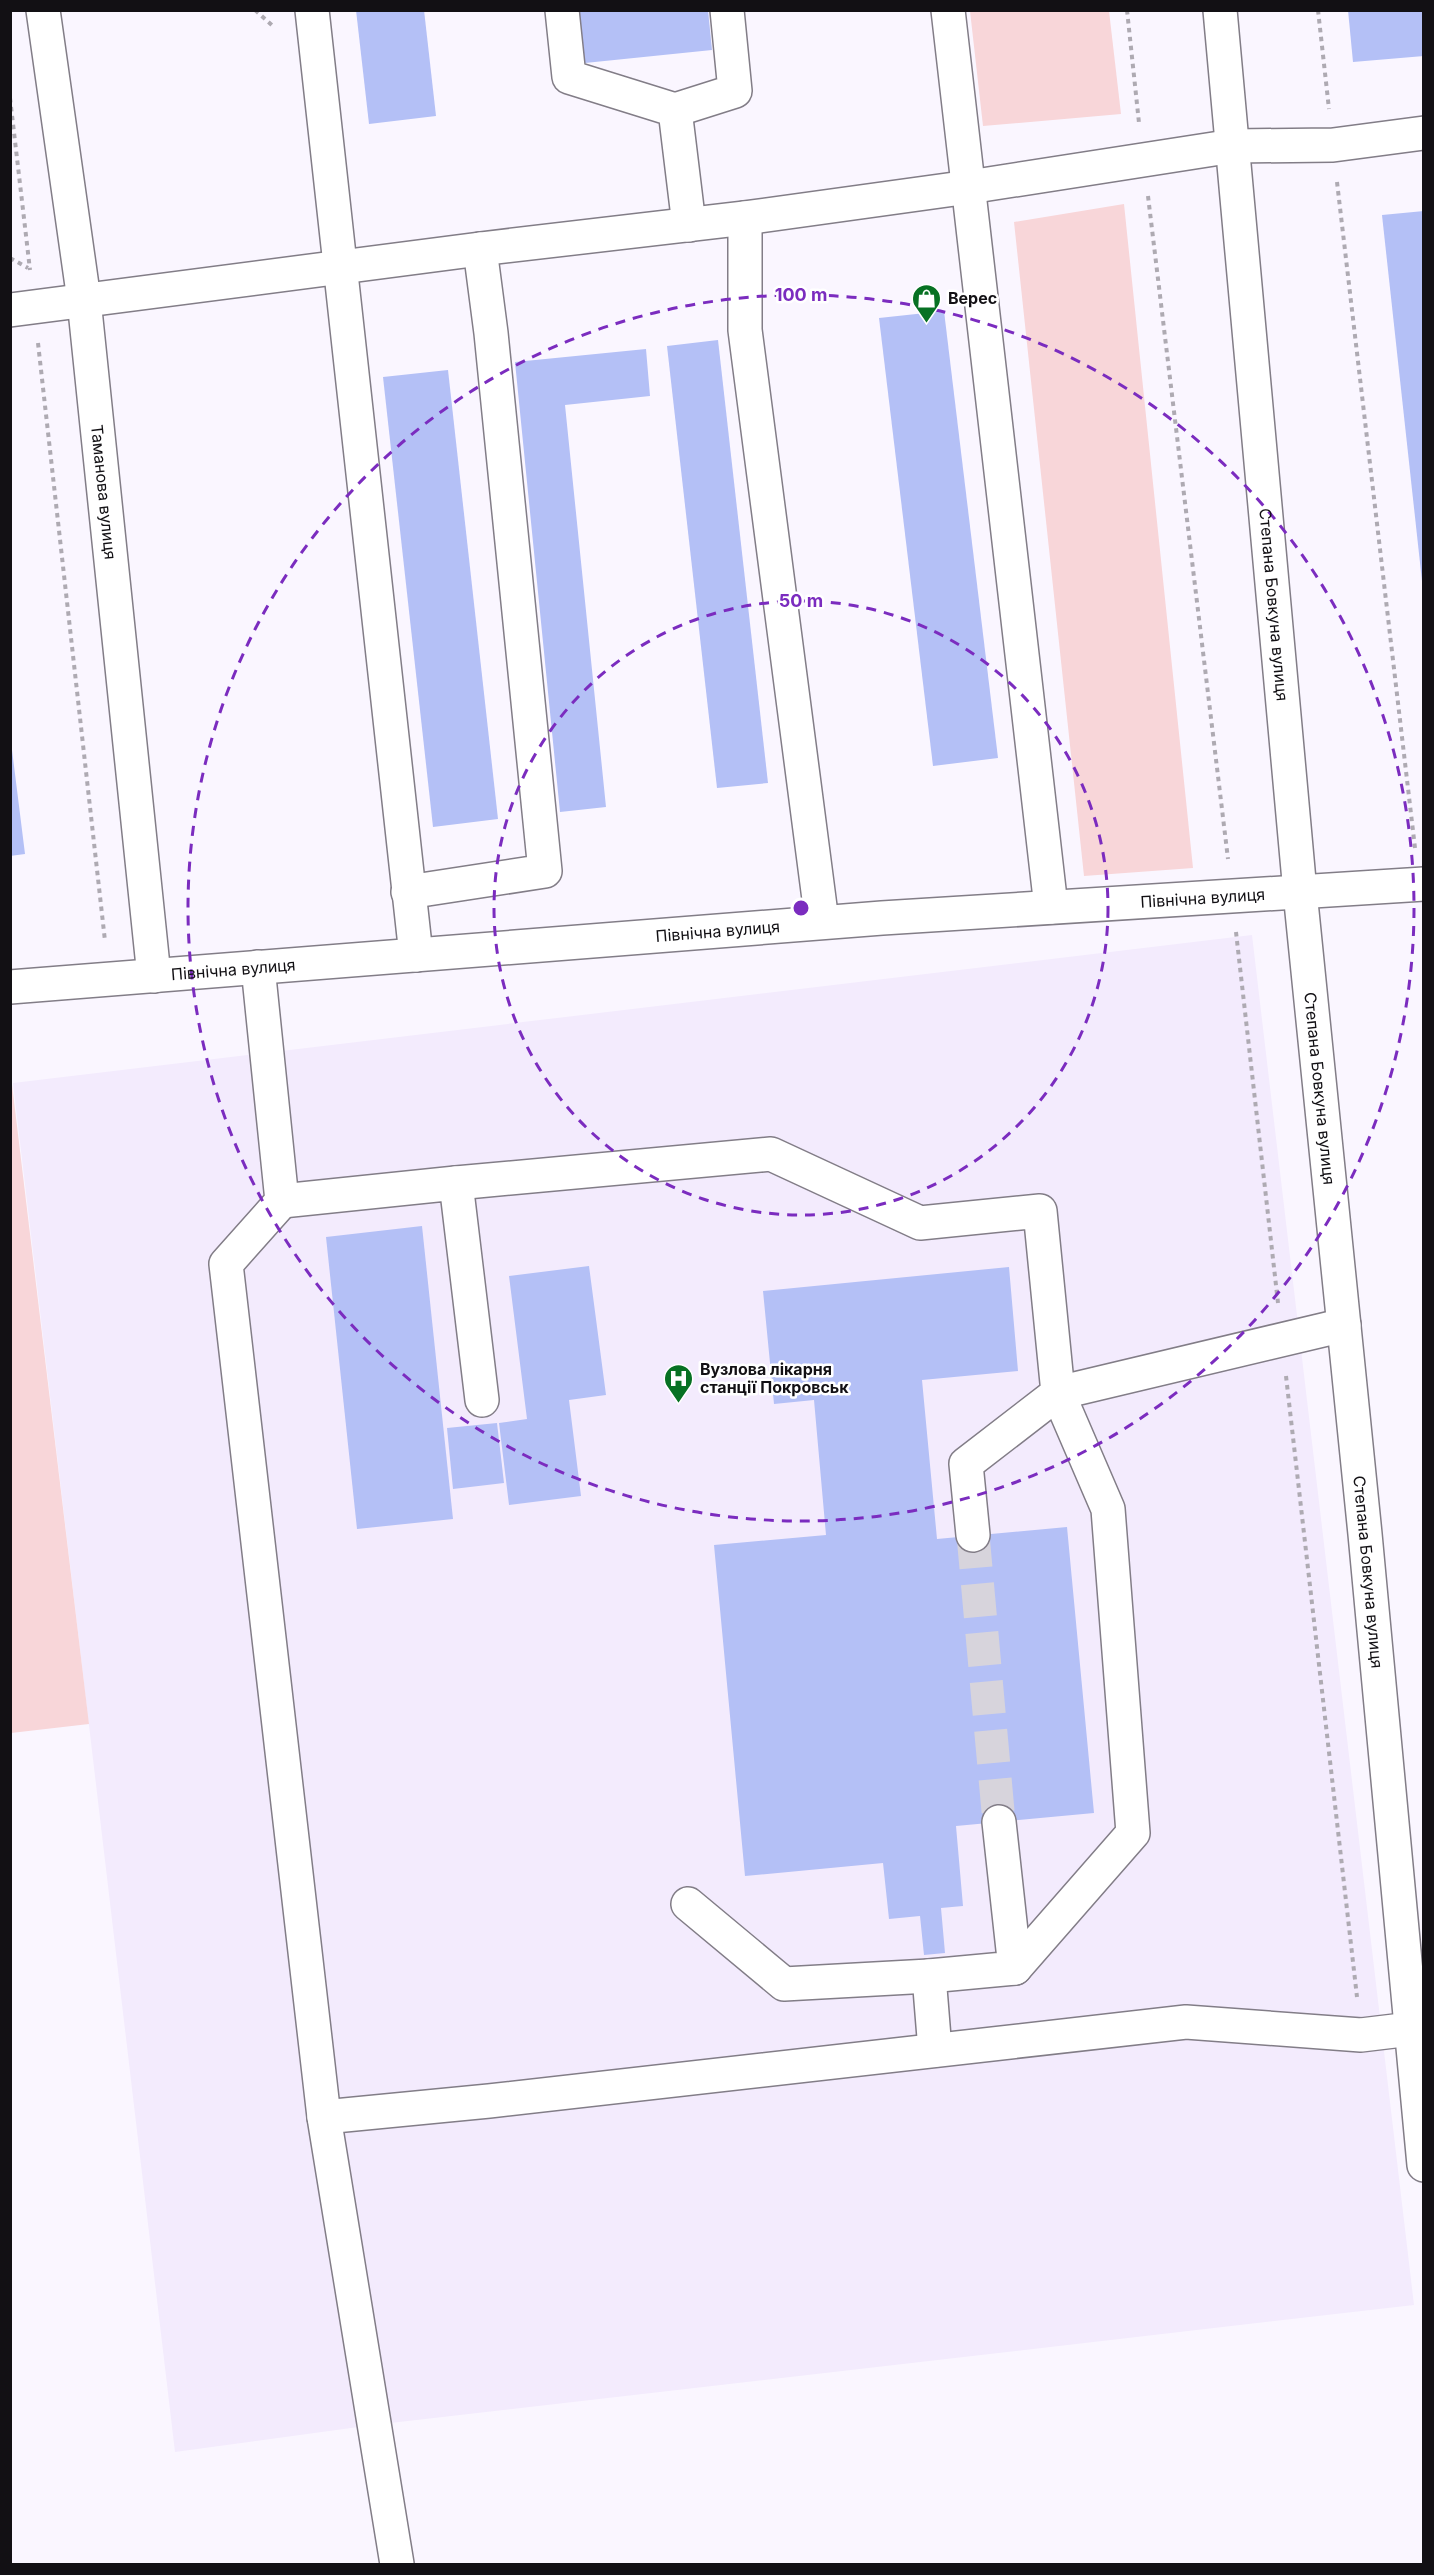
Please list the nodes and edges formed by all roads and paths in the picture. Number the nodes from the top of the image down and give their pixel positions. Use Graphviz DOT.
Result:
graph roads {
  1 [pos="43,10"];
  2 [pos="312,10"];
  3 [pos="562,10"];
  4 [pos="727,10"];
  5 [pos="948,10"];
  6 [pos="1127,10"];
  7 [pos="1220,10"];
  8 [pos="1318,10"];
  9 [pos="10,98"];
  10 [pos="675,110"];
  11 [pos="1424,133"];
  12 [pos="1333,144"];
  13 [pos="1233,146"];
  14 [pos="1144,159"];
  15 [pos="969,187"];
  16 [pos="745,218"];
  17 [pos="689,225"];
  18 [pos="480,249"];
  19 [pos="10,258"];
  20 [pos="30,269"];
  21 [pos="340,269"];
  22 [pos="84,300"];
  23 [pos="22,309"];
  24 [pos="1421,884"];
  25 [pos="408,892"];
  26 [pos="1300,892"];
  27 [pos="1232,896"];
  28 [pos="1051,907"];
  29 [pos="822,922"];
  30 [pos="416,955"];
  31 [pos="258,967"];
  32 [pos="154,976"];
  33 [pos="109,979"];
  34 [pos="10,987"];
  35 [pos="456,1183"];
  36 [pos="282,1201"];
  37 [pos="1344,1325"];
  38 [pos="1282,1339"];
  39 [pos="1058,1393"];
  40 [pos="482,1400"];
  41 [pos="973,1535"];
  42 [pos="999,1822"];
  43 [pos="688,1904"];
  44 [pos="1015,1968"];
  45 [pos="929,1976"];
  46 [pos="1411,2029"];
  47 [pos="1361,2035"];
  48 [pos="935,2050"];
  49 [pos="324,2117"];
  50 [pos="1424,2165"];
  51 [pos="397,2565"];
  1 -- 22 [label="street, Таманова вулиця"];
  2 -- 21 [label="street"];
  3 -- 10 [label="street"];
  4 -- 10 [label="street"];
  5 -- 15 [label="street"];
  6 -- 14 [label="path"];
  7 -- 13 [label="street, Степана Бовкуна вулиця"];
  8 -- 12 [label="path"];
  9 -- 20 [label="path"];
  10 -- 17 [label="street"];
  11 -- 12 [label="street"];
  12 -- 13 [label="street"];
  12 -- 24 [label="path"];
  13 -- 14 [label="street"];
  13 -- 26 [label="street, Степана Бовкуна вулиця"];
  14 -- 15 [label="street"];
  14 -- 27 [label="path"];
  15 -- 16 [label="street"];
  15 -- 28 [label="street"];
  16 -- 17 [label="street"];
  16 -- 29 [label="street"];
  17 -- 18 [label="street"];
  18 -- 21 [label="street"];
  18 -- 25 [label="street"];
  19 -- 20 [label="path"];
  20 -- 23 [label="path"];
  21 -- 22 [label="street"];
  21 -- 25 [label="street"];
  22 -- 23 [label="street"];
  22 -- 32 [label="street, Таманова вулиця"];
  23 -- 33 [label="path"];
  24 -- 26 [label="street, Північна вулиця"];
  25 -- 30 [label="street"];
  26 -- 27 [label="street, Північна вулиця"];
  26 -- 37 [label="street, Степана Бовкуна вулиця"];
  27 -- 28 [label="street, Північна вулиця"];
  27 -- 38 [label="path"];
  28 -- 29 [label="street, Північна вулиця"];
  29 -- 30 [label="street, Північна вулиця"];
  30 -- 31 [label="street, Північна вулиця"];
  31 -- 32 [label="street, Північна вулиця"];
  31 -- 36 [label="street"];
  32 -- 33 [label="street, Північна вулиця"];
  33 -- 34 [label="street, Північна вулиця"];
  35 -- 36 [label="street"];
  35 -- 39 [label="street"];
  35 -- 40 [label="street"];
  36 -- 49 [label="street"];
  37 -- 38 [label="street"];
  37 -- 46 [label="street, Степана Бовкуна вулиця"];
  38 -- 39 [label="street"];
  38 -- 47 [label="path"];
  39 -- 41 [label="street"];
  39 -- 44 [label="street"];
  42 -- 44 [label="street"];
  43 -- 45 [label="street"];
  44 -- 45 [label="street"];
  45 -- 48 [label="street"];
  46 -- 47 [label="street"];
  46 -- 50 [label="street, Степана Бовкуна вулиця"];
  47 -- 48 [label="street"];
  48 -- 49 [label="street"];
  49 -- 51 [label="street"];
}
